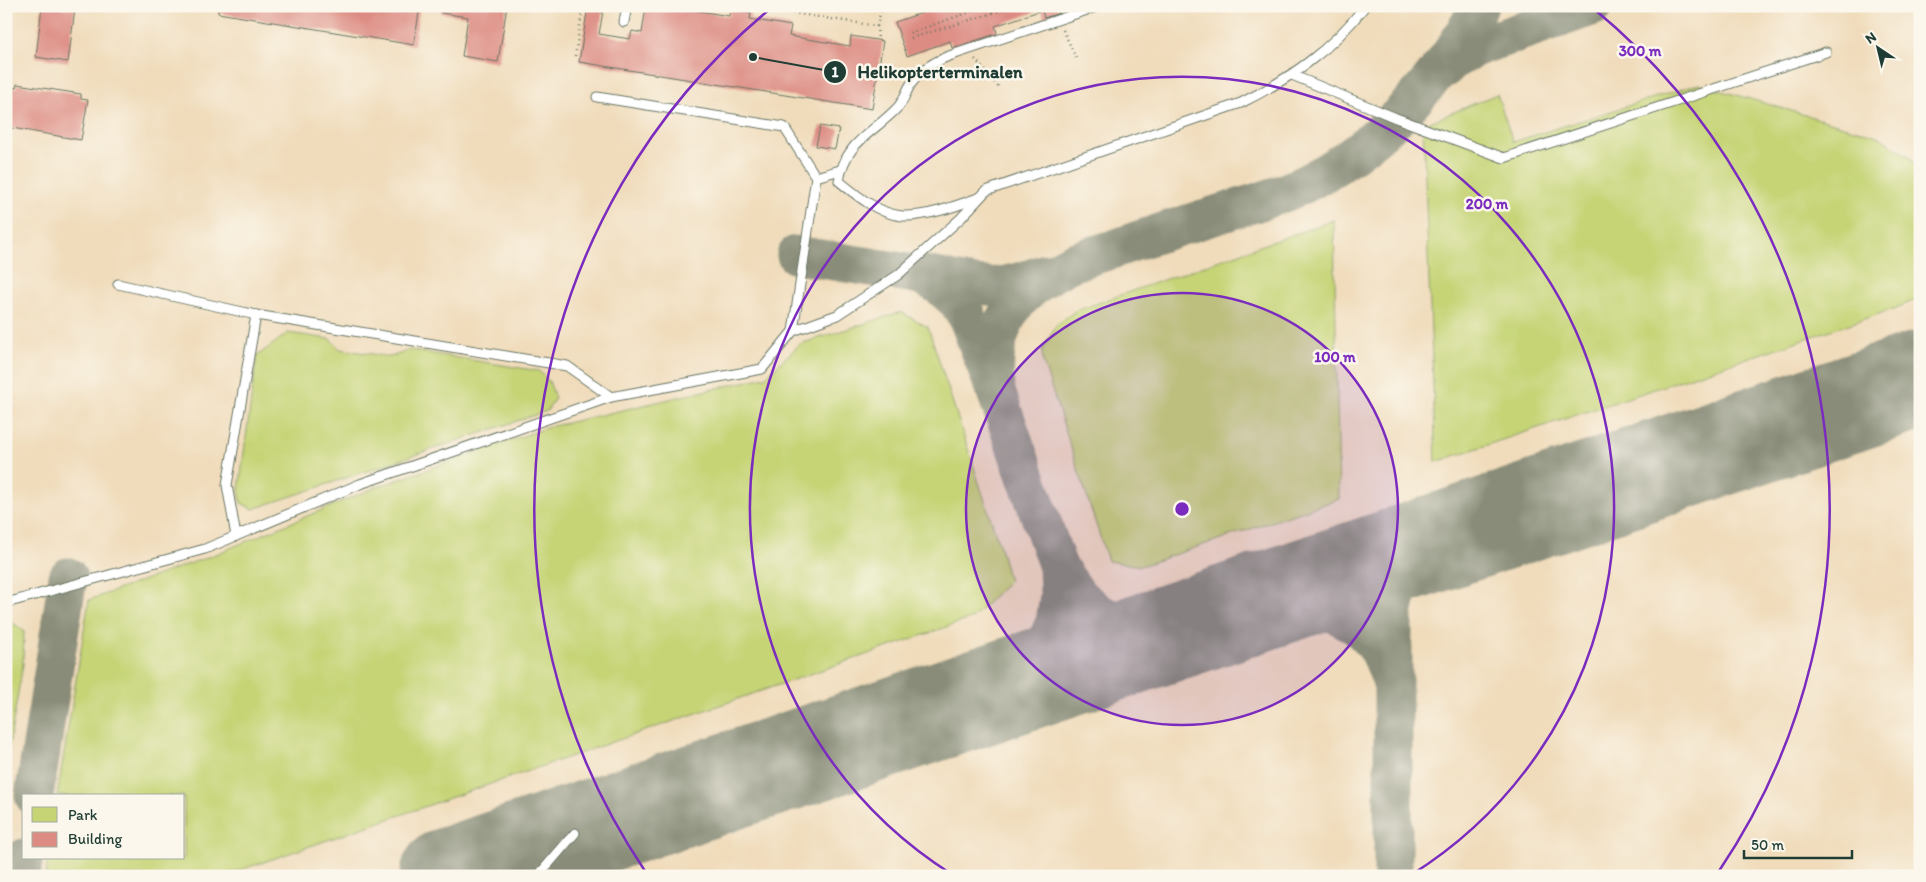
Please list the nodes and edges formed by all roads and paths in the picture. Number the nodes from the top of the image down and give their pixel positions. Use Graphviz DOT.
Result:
graph roads {
  1 [pos="583,6"];
  2 [pos="627,6"];
  3 [pos="740,6"];
  4 [pos="748,6"];
  5 [pos="882,6"];
  6 [pos="987,6"];
  7 [pos="1016,6"];
  8 [pos="1099,6"];
  9 [pos="1365,6"];
  10 [pos="740,11"];
  11 [pos="624,22"];
  12 [pos="877,26"];
  13 [pos="1062,28"];
  14 [pos="910,33"];
  15 [pos="911,38"];
  16 [pos="878,40"];
  17 [pos="1826,52"];
  18 [pos="575,56"];
  19 [pos="974,58"];
  20 [pos="1076,58"];
  21 [pos="1292,75"];
  22 [pos="1000,89"];
  23 [pos="597,97"];
  24 [pos="840,170"];
  25 [pos="816,177"];
  26 [pos="980,198"];
  27 [pos="118,284"];
  28 [pos="256,315"];
  29 [pos="793,331"];
  30 [pos="611,397"];
  31 [pos="236,536"];
  32 [pos="6,603"];
  33 [pos="575,833"];
  34 [pos="538,876"];
  1 -- 18 [label="path"];
  2 -- 11 [label="lane"];
  3 -- 10 [label="path"];
  4 -- 12 [label="path"];
  5 -- 12 [label="path"];
  6 -- 14 [label="path"];
  7 -- 15 [label="path"];
  8 -- 24 [label="lane"];
  9 -- 21 [label="lane"];
  12 -- 16 [label="path"];
  13 -- 20 [label="path"];
  17 -- 21 [label="lane"];
  19 -- 22 [label="path"];
  21 -- 26 [label="lane"];
  23 -- 25 [label="lane"];
  24 -- 25 [label="lane"];
  24 -- 26 [label="lane"];
  25 -- 29 [label="lane"];
  26 -- 29 [label="lane"];
  27 -- 28 [label="lane"];
  28 -- 30 [label="lane"];
  28 -- 31 [label="lane"];
  29 -- 30 [label="lane"];
  30 -- 31 [label="lane"];
  31 -- 32 [label="lane"];
  33 -- 34 [label="lane"];
}
